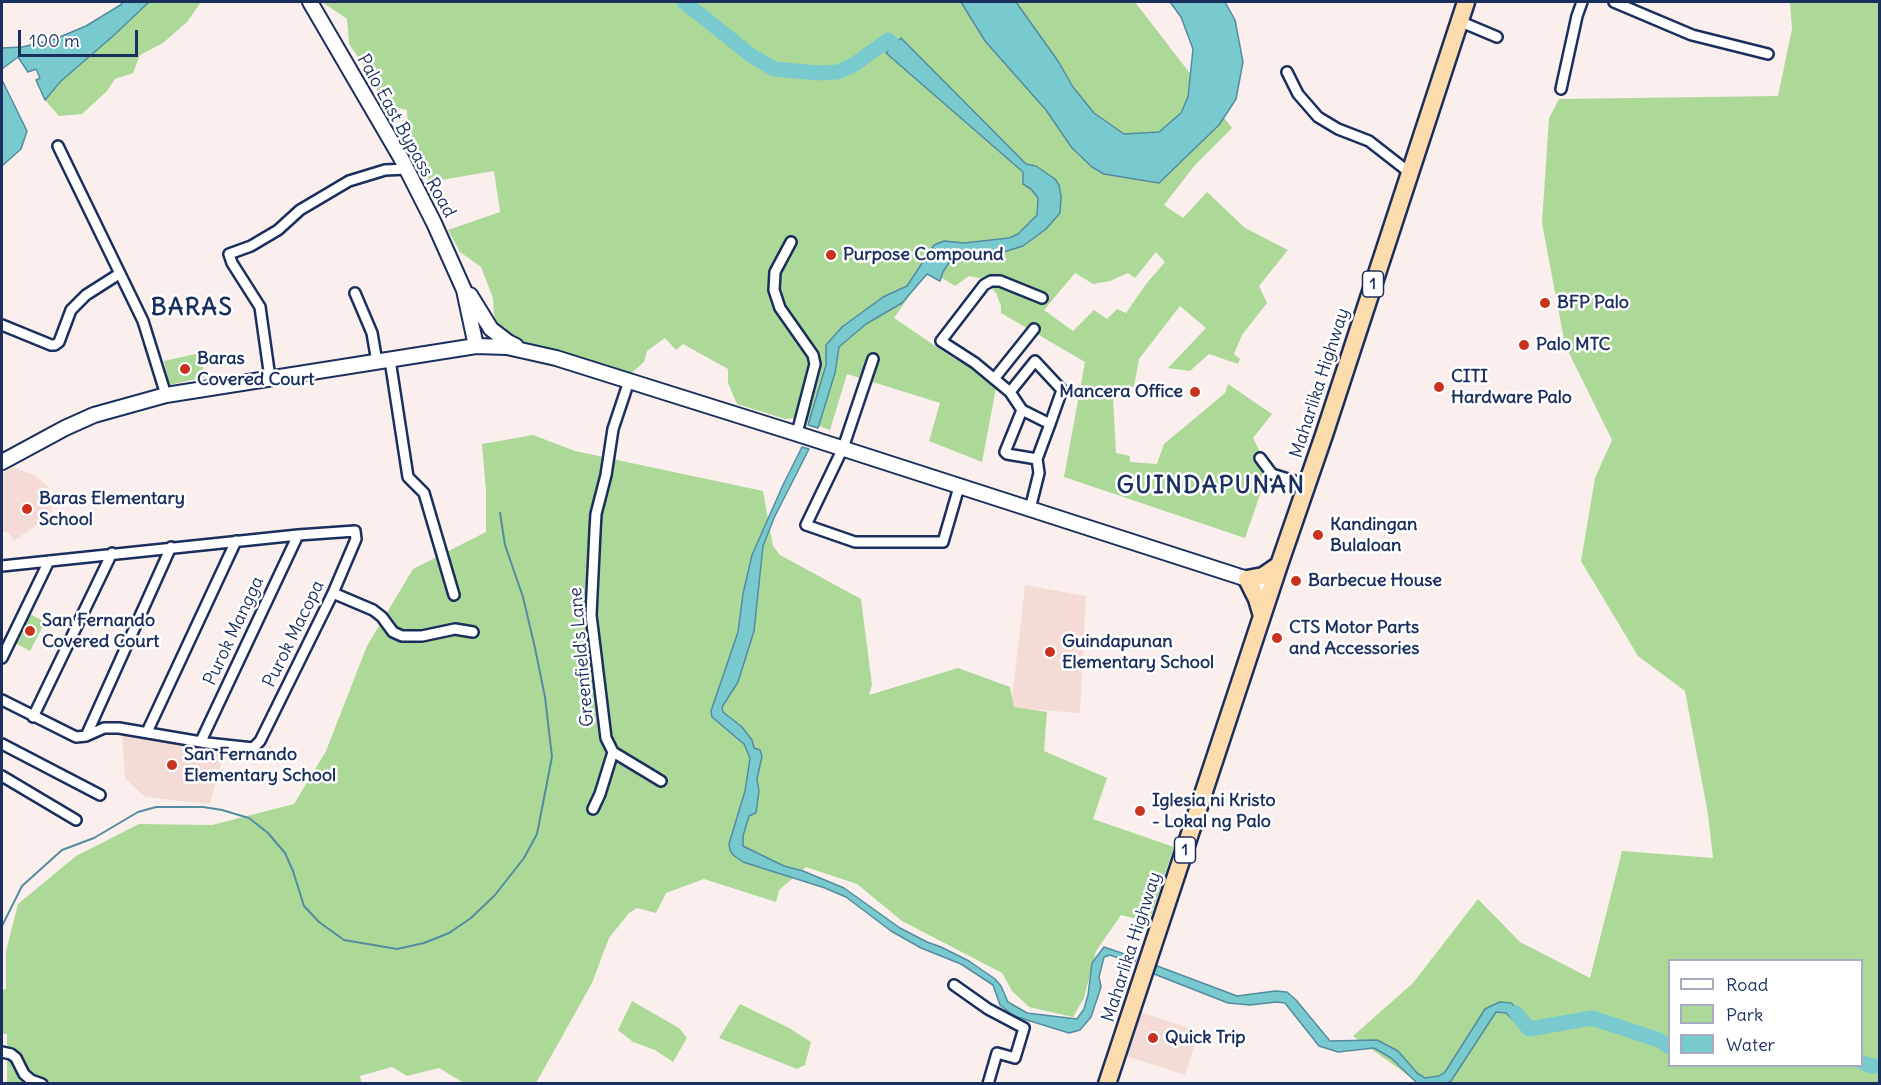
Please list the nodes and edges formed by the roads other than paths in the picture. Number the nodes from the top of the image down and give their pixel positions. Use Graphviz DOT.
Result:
graph roads {
  1 [pos="310,2"];
  2 [pos="1466,2"];
  3 [pos="1582,2"];
  4 [pos="1614,2"];
  5 [pos="1459,21"];
  6 [pos="1497,37"];
  7 [pos="1768,54"];
  8 [pos="1287,72"];
  9 [pos="1561,88"];
  10 [pos="58,146"];
  11 [pos="407,169"];
  12 [pos="1410,173"];
  13 [pos="791,242"];
  14 [pos="119,274"];
  15 [pos="464,290"];
  16 [pos="355,292"];
  17 [pos="1042,298"];
  18 [pos="2,325"];
  19 [pos="491,329"];
  20 [pos="1034,329"];
  21 [pos="476,346"];
  22 [pos="492,346"];
  23 [pos="524,350"];
  24 [pos="873,359"];
  25 [pos="384,361"];
  26 [pos="270,378"];
  27 [pos="994,379"];
  28 [pos="629,381"];
  29 [pos="1010,392"];
  30 [pos="166,395"];
  31 [pos="1022,410"];
  32 [pos="1050,424"];
  33 [pos="799,434"];
  34 [pos="843,448"];
  35 [pos="1260,458"];
  36 [pos="1037,459"];
  37 [pos="2,462"];
  38 [pos="1307,484"];
  39 [pos="959,487"];
  40 [pos="1030,509"];
  41 [pos="298,535"];
  42 [pos="236,541"];
  43 [pos="171,547"];
  44 [pos="112,553"];
  45 [pos="48,561"];
  46 [pos="2,566"];
  47 [pos="1279,566"];
  48 [pos="1247,579"];
  49 [pos="1272,587"];
  50 [pos="333,593"];
  51 [pos="454,595"];
  52 [pos="1262,616"];
  53 [pos="473,632"];
  54 [pos="2,658"];
  55 [pos="2,700"];
  56 [pos="33,717"];
  57 [pos="147,732"];
  58 [pos="86,736"];
  59 [pos="201,741"];
  60 [pos="2,744"];
  61 [pos="613,752"];
  62 [pos="2,776"];
  63 [pos="661,781"];
  64 [pos="100,795"];
  65 [pos="593,809"];
  66 [pos="76,820"];
  67 [pos="954,985"];
  68 [pos="2,1052"];
  69 [pos="42,1083"];
  70 [pos="988,1083"];
  71 [pos="1107,1083"];
  1 -- 11 [label="main road, Palo East Bypass Road"];
  2 -- 5 [label="highway, Maharlika Highway / 1"];
  3 -- 9 [label="street"];
  4 -- 7 [label="street"];
  5 -- 6 [label="street"];
  5 -- 12 [label="highway, Maharlika Highway / 1"];
  8 -- 12 [label="street"];
  10 -- 14 [label="street"];
  11 -- 15 [label="main road, Palo East Bypass Road"];
  11 -- 26 [label="street"];
  12 -- 38 [label="highway, Maharlika Highway / 1"];
  13 -- 33 [label="street"];
  14 -- 18 [label="street"];
  14 -- 30 [label="street"];
  15 -- 19 [label="main road, Palo East Bypass Road"];
  15 -- 21 [label="main road, Palo East Bypass Road"];
  16 -- 25 [label="street"];
  17 -- 27 [label="street"];
  19 -- 22 [label="main road, Palo East Bypass Road"];
  19 -- 23 [label="main road, Palo East Bypass Road"];
  20 -- 27 [label="street"];
  21 -- 22 [label="main road"];
  21 -- 25 [label="main road"];
  22 -- 23 [label="main road"];
  23 -- 28 [label="main road"];
  24 -- 34 [label="street"];
  25 -- 26 [label="main road"];
  25 -- 51 [label="street"];
  26 -- 30 [label="main road"];
  27 -- 29 [label="street"];
  28 -- 33 [label="main road"];
  28 -- 61 [label="street, Greenfield's Lane"];
  29 -- 31 [label="street"];
  29 -- 32 [label="street"];
  30 -- 37 [label="main road"];
  31 -- 32 [label="street"];
  31 -- 36 [label="street"];
  32 -- 36 [label="street"];
  33 -- 34 [label="main road"];
  34 -- 39 [label="main road"];
  34 -- 39 [label="street"];
  35 -- 38 [label="street"];
  36 -- 40 [label="street"];
  38 -- 47 [label="highway, Maharlika Highway / 1"];
  39 -- 40 [label="main road"];
  40 -- 48 [label="main road"];
  41 -- 42 [label="street"];
  41 -- 50 [label="street, Purok Macopa"];
  41 -- 59 [label="street, Purok Mangga"];
  42 -- 43 [label="street"];
  42 -- 57 [label="street"];
  43 -- 44 [label="street"];
  43 -- 58 [label="street"];
  44 -- 45 [label="street"];
  44 -- 56 [label="street"];
  45 -- 46 [label="street"];
  45 -- 54 [label="street"];
  47 -- 48 [label="highway"];
  47 -- 49 [label="highway, Maharlika Highway / 1"];
  48 -- 49 [label="main road"];
  48 -- 52 [label="highway"];
  49 -- 52 [label="highway, Maharlika Highway / 1"];
  50 -- 53 [label="street"];
  50 -- 59 [label="street, Purok Macopa"];
  52 -- 71 [label="highway, Maharlika Highway / 1"];
  55 -- 56 [label="street"];
  56 -- 58 [label="street"];
  57 -- 58 [label="street"];
  57 -- 59 [label="street"];
  60 -- 64 [label="street"];
  61 -- 63 [label="street"];
  61 -- 65 [label="street"];
  62 -- 66 [label="street"];
  67 -- 70 [label="street"];
  68 -- 69 [label="street"];
}
